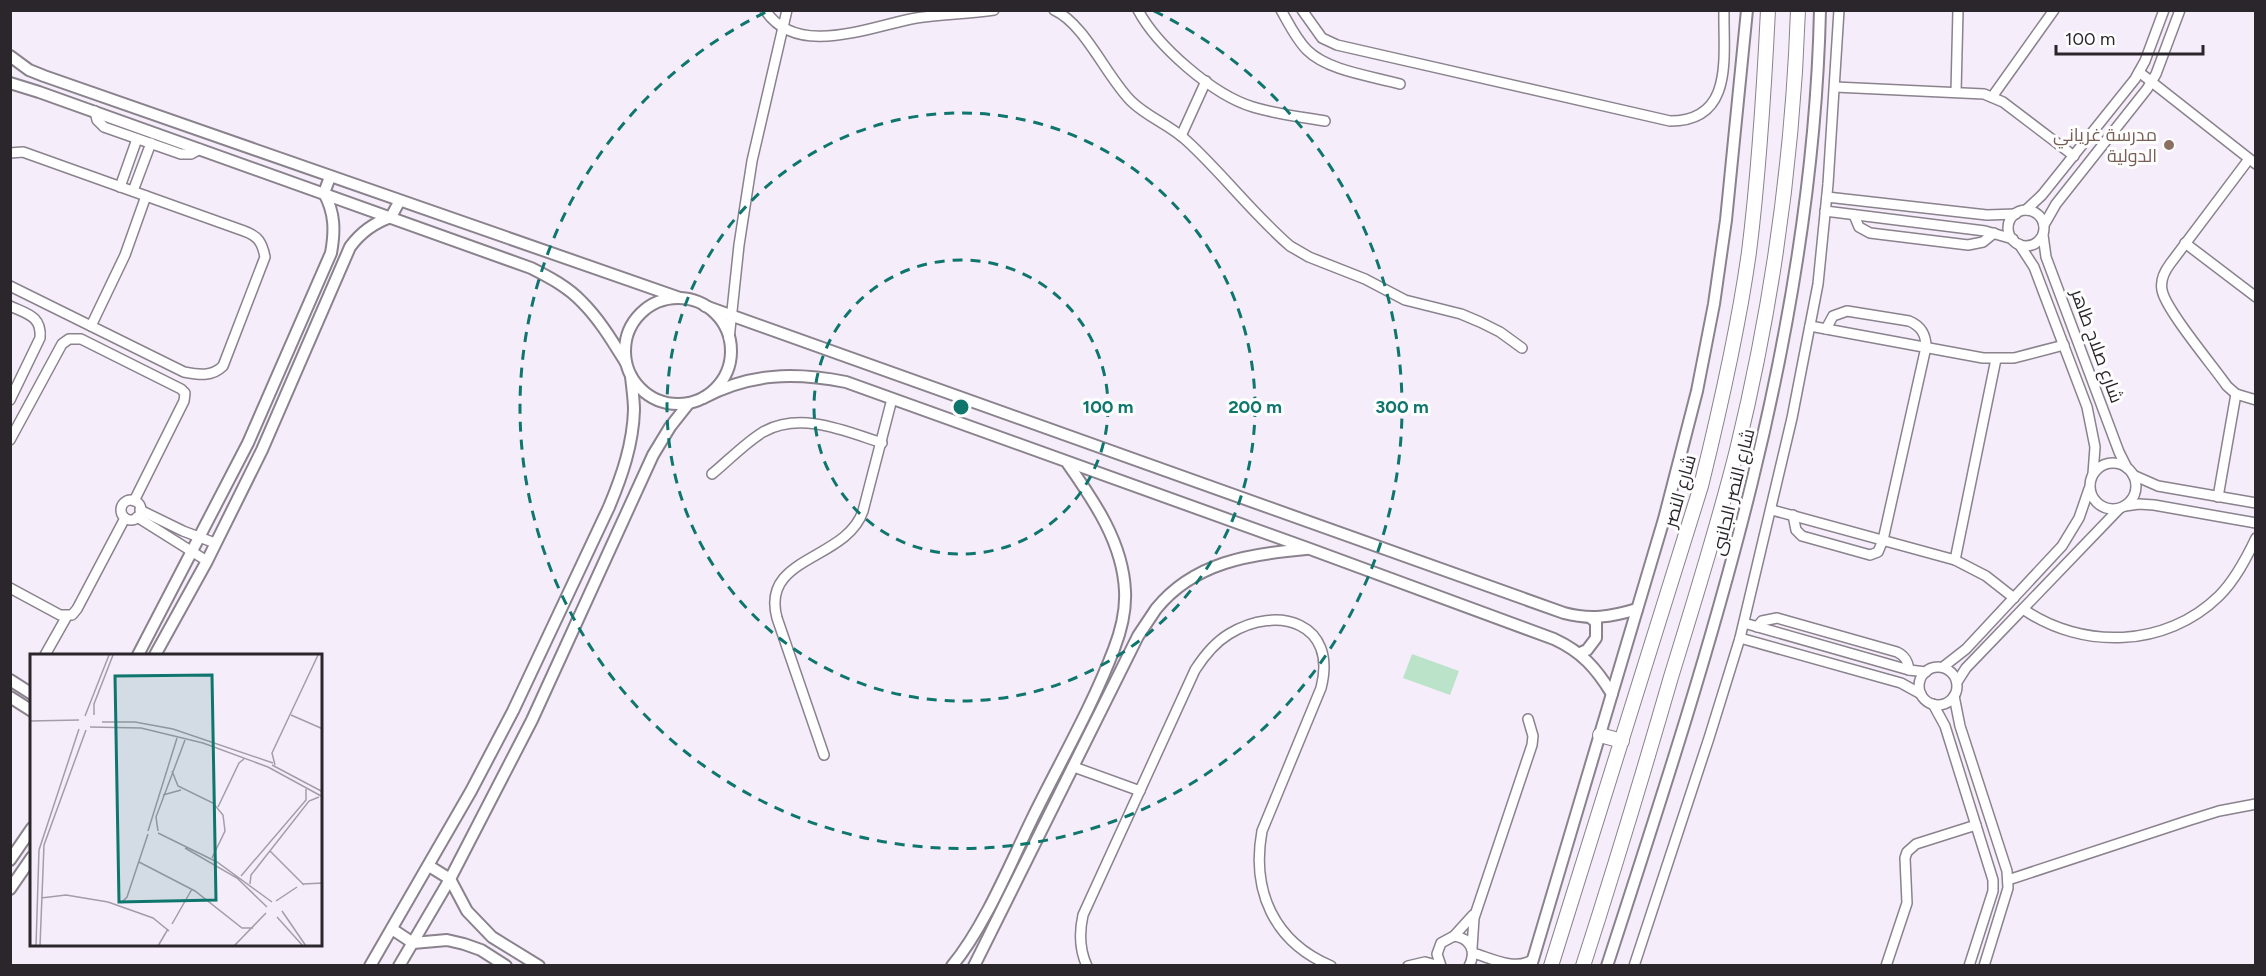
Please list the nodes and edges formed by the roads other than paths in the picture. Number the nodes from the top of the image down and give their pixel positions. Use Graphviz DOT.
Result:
graph roads {
  1 [pos="765,10"];
  2 [pos="787,10"];
  3 [pos="994,10"];
  4 [pos="1054,10"];
  5 [pos="1138,10"];
  6 [pos="1281,10"];
  7 [pos="1302,10"];
  8 [pos="1724,10"];
  9 [pos="1739,10"];
  10 [pos="1747,10"];
  11 [pos="1768,10"];
  12 [pos="1797,10"];
  13 [pos="1820,10"];
  14 [pos="1839,10"];
  15 [pos="1958,10"];
  16 [pos="2054,10"];
  17 [pos="2164,10"];
  18 [pos="2180,10"];
  19 [pos="1745,27"];
  20 [pos="783,29"];
  21 [pos="10,56"];
  22 [pos="2139,72"];
  23 [pos="1206,81"];
  24 [pos="2152,82"];
  25 [pos="10,83"];
  26 [pos="1400,84"];
  27 [pos="1835,87"];
  28 [pos="1956,92"];
  29 [pos="1992,97"];
  30 [pos="95,111"];
  31 [pos="1325,122"];
  32 [pos="1181,136"];
  33 [pos="137,139"];
  34 [pos="151,143"];
  35 [pos="200,149"];
  36 [pos="10,153"];
  37 [pos="2074,156"];
  38 [pos="2252,162"];
  39 [pos="330,177"];
  40 [pos="120,187"];
  41 [pos="133,191"];
  42 [pos="324,193"];
  43 [pos="146,196"];
  44 [pos="1827,197"];
  45 [pos="399,202"];
  46 [pos="1885,203"];
  47 [pos="2026,210"];
  48 [pos="1826,211"];
  49 [pos="2016,213"];
  50 [pos="1854,215"];
  51 [pos="391,217"];
  52 [pos="1884,218"];
  53 [pos="2043,230"];
  54 [pos="1994,232"];
  55 [pos="2016,242"];
  56 [pos="2185,243"];
  57 [pos="10,286"];
  58 [pos="2256,297"];
  59 [pos="680,298"];
  60 [pos="10,306"];
  61 [pos="705,306"];
  62 [pos="731,315"];
  63 [pos="90,326"];
  64 [pos="1810,326"];
  65 [pos="1826,329"];
  66 [pos="729,339"];
  67 [pos="2064,345"];
  68 [pos="1926,347"];
  69 [pos="1522,348"];
  70 [pos="1996,359"];
  71 [pos="626,363"];
  72 [pos="631,376"];
  73 [pos="2236,394"];
  74 [pos="703,398"];
  75 [pos="892,399"];
  76 [pos="10,400"];
  77 [pos="2256,400"];
  78 [pos="688,403"];
  79 [pos="10,440"];
  80 [pos="882,443"];
  81 [pos="1068,463"];
  82 [pos="2130,472"];
  83 [pos="712,474"];
  84 [pos="2093,474"];
  85 [pos="2089,489"];
  86 [pos="2218,497"];
  87 [pos="134,501"];
  88 [pos="2256,503"];
  89 [pos="2122,508"];
  90 [pos="1772,510"];
  91 [pos="139,514"];
  92 [pos="1793,516"];
  93 [pos="125,518"];
  94 [pos="2256,523"];
  95 [pos="200,537"];
  96 [pos="2256,538"];
  97 [pos="1883,540"];
  98 [pos="215,543"];
  99 [pos="1310,549"];
  100 [pos="192,552"];
  101 [pos="1955,560"];
  102 [pos="207,561"];
  103 [pos="10,588"];
  104 [pos="2014,598"];
  105 [pos="1637,609"];
  106 [pos="2023,609"];
  107 [pos="67,616"];
  108 [pos="1591,618"];
  109 [pos="1744,623"];
  110 [pos="1757,627"];
  111 [pos="1788,636"];
  112 [pos="1740,638"];
  113 [pos="1784,650"];
  114 [pos="1580,653"];
  115 [pos="46,654"];
  116 [pos="139,654"];
  117 [pos="156,654"];
  118 [pos="1943,668"];
  119 [pos="1909,670"];
  120 [pos="1926,672"];
  121 [pos="10,680"];
  122 [pos="1957,682"];
  123 [pos="30,688"];
  124 [pos="1612,694"];
  125 [pos="1921,694"];
  126 [pos="1954,696"];
  127 [pos="10,698"];
  128 [pos="1933,704"];
  129 [pos="30,710"];
  130 [pos="1528,719"];
  131 [pos="1600,735"];
  132 [pos="1622,741"];
  133 [pos="824,755"];
  134 [pos="1074,767"];
  135 [pos="1140,791"];
  136 [pos="2256,804"];
  137 [pos="1976,825"];
  138 [pos="30,831"];
  139 [pos="10,860"];
  140 [pos="30,860"];
  141 [pos="429,866"];
  142 [pos="450,879"];
  143 [pos="2008,880"];
  144 [pos="10,889"];
  145 [pos="1477,908"];
  146 [pos="392,929"];
  147 [pos="1454,936"];
  148 [pos="413,943"];
  149 [pos="965,948"];
  150 [pos="1438,948"];
  151 [pos="1472,956"];
  152 [pos="1532,962"];
  153 [pos="977,963"];
  154 [pos="1413,964"];
  155 [pos="1971,965"];
  156 [pos="370,966"];
  157 [pos="399,966"];
  158 [pos="506,966"];
  159 [pos="539,966"];
  160 [pos="952,966"];
  161 [pos="1087,966"];
  162 [pos="1331,966"];
  163 [pos="1441,966"];
  164 [pos="1496,966"];
  165 [pos="1551,966"];
  166 [pos="1583,966"];
  167 [pos="1606,966"];
  168 [pos="1634,966"];
  169 [pos="1886,966"];
  170 [pos="1984,966"];
  1 -- 20 [label="street"];
  2 -- 20 [label="street"];
  3 -- 20 [label="street"];
  4 -- 32 [label="street"];
  5 -- 23 [label="street"];
  6 -- 26 [label="street"];
  7 -- 8 [label="street"];
  9 -- 19 [label="street"];
  10 -- 19 [label="street"];
  11 -- 132 [label="main road, شارع النصر"];
  12 -- 166 [label="main road"];
  13 -- 167 [label="street, شارع النصر الجانبى"];
  14 -- 27 [label="street"];
  15 -- 28 [label="street"];
  16 -- 29 [label="street"];
  17 -- 22 [label="street"];
  18 -- 24 [label="street"];
  19 -- 105 [label="street"];
  20 -- 62 [label="street"];
  21 -- 39 [label="street"];
  22 -- 24 [label="street"];
  22 -- 37 [label="street"];
  23 -- 31 [label="street"];
  23 -- 32 [label="street"];
  24 -- 38 [label="street"];
  24 -- 53 [label="street"];
  25 -- 30 [label="street"];
  27 -- 28 [label="street"];
  27 -- 44 [label="street"];
  28 -- 29 [label="street"];
  29 -- 37 [label="street"];
  30 -- 33 [label="street"];
  30 -- 35 [label="street"];
  32 -- 69 [label="street"];
  33 -- 34 [label="street"];
  33 -- 40 [label="street"];
  34 -- 35 [label="street"];
  34 -- 41 [label="street"];
  35 -- 42 [label="street"];
  36 -- 40 [label="street"];
  37 -- 47 [label="street"];
  38 -- 56 [label="street"];
  39 -- 42 [label="street"];
  39 -- 45 [label="street"];
  40 -- 41 [label="street"];
  41 -- 43 [label="street"];
  42 -- 51 [label="street"];
  42 -- 95 [label="street"];
  43 -- 63 [label="street"];
  43 -- 63 [label="street"];
  44 -- 46 [label="street"];
  44 -- 48 [label="street"];
  45 -- 51 [label="street"];
  45 -- 59 [label="street"];
  46 -- 49 [label="street"];
  46 -- 52 [label="street"];
  47 -- 49 [label="street"];
  47 -- 53 [label="street"];
  48 -- 50 [label="street"];
  48 -- 64 [label="street"];
  49 -- 55 [label="street"];
  50 -- 52 [label="street"];
  50 -- 54 [label="street"];
  51 -- 71 [label="street"];
  51 -- 98 [label="street"];
  52 -- 54 [label="street"];
  53 -- 55 [label="street"];
  53 -- 82 [label="street, شارع صلاح طاهر"];
  54 -- 55 [label="street"];
  55 -- 67 [label="street, شارع صلاح طاهر"];
  56 -- 58 [label="street"];
  56 -- 73 [label="street"];
  57 -- 63 [label="street"];
  59 -- 61 [label="street"];
  59 -- 71 [label="street"];
  60 -- 76 [label="street"];
  61 -- 62 [label="street"];
  61 -- 66 [label="street"];
  62 -- 66 [label="street"];
  62 -- 108 [label="street"];
  64 -- 65 [label="street"];
  64 -- 90 [label="street"];
  65 -- 68 [label="street"];
  65 -- 68 [label="street"];
  66 -- 74 [label="street"];
  67 -- 70 [label="street"];
  67 -- 84 [label="street, شارع صلاح طاهر"];
  68 -- 70 [label="street"];
  68 -- 97 [label="street"];
  70 -- 101 [label="street"];
  71 -- 72 [label="street"];
  72 -- 78 [label="street"];
  72 -- 141 [label="street"];
  73 -- 77 [label="street"];
  73 -- 86 [label="street"];
  74 -- 75 [label="street"];
  74 -- 78 [label="street"];
  75 -- 80 [label="street"];
  75 -- 81 [label="street"];
  78 -- 142 [label="street"];
  79 -- 87 [label="street"];
  80 -- 83 [label="street"];
  80 -- 133 [label="street"];
  81 -- 99 [label="street"];
  81 -- 149 [label="street"];
  82 -- 84 [label="street"];
  82 -- 86 [label="street"];
  82 -- 89 [label="street"];
  84 -- 85 [label="street"];
  85 -- 89 [label="street"];
  85 -- 104 [label="street"];
  86 -- 88 [label="street"];
  87 -- 91 [label="street"];
  87 -- 93 [label="street"];
  89 -- 94 [label="street"];
  89 -- 106 [label="street"];
  90 -- 92 [label="street"];
  90 -- 109 [label="street"];
  91 -- 93 [label="street"];
  91 -- 95 [label="street"];
  91 -- 100 [label="street"];
  92 -- 97 [label="street"];
  92 -- 97 [label="street"];
  93 -- 107 [label="street"];
  95 -- 98 [label="street"];
  95 -- 100 [label="street"];
  96 -- 106 [label="street"];
  97 -- 101 [label="street"];
  98 -- 102 [label="street"];
  99 -- 114 [label="street"];
  99 -- 134 [label="street"];
  100 -- 102 [label="street"];
  100 -- 116 [label="street"];
  101 -- 104 [label="street"];
  102 -- 117 [label="street"];
  103 -- 107 [label="street"];
  104 -- 118 [label="street"];
  105 -- 108 [label="street"];
  105 -- 124 [label="street"];
  106 -- 122 [label="street"];
  107 -- 115 [label="street"];
  108 -- 114 [label="street"];
  109 -- 110 [label="street"];
  109 -- 112 [label="street"];
  110 -- 111 [label="street"];
  110 -- 119 [label="street"];
  111 -- 113 [label="street"];
  111 -- 119 [label="street"];
  112 -- 113 [label="street"];
  112 -- 168 [label="street"];
  113 -- 125 [label="street"];
  114 -- 124 [label="street"];
  118 -- 120 [label="street"];
  118 -- 122 [label="street"];
  119 -- 120 [label="street"];
  120 -- 125 [label="street"];
  121 -- 123 [label="street"];
  122 -- 126 [label="street"];
  124 -- 131 [label="street"];
  125 -- 128 [label="street"];
  126 -- 128 [label="street"];
  126 -- 143 [label="street"];
  127 -- 129 [label="street"];
  128 -- 137 [label="street"];
  130 -- 145 [label="street"];
  131 -- 132 [label="main road"];
  131 -- 152 [label="street"];
  132 -- 165 [label="main road, شارع النصر"];
  134 -- 135 [label="street"];
  134 -- 153 [label="street"];
  135 -- 161 [label="street"];
  135 -- 162 [label="street"];
  136 -- 143 [label="street"];
  137 -- 155 [label="street"];
  137 -- 169 [label="street"];
  138 -- 139 [label="street"];
  140 -- 144 [label="street"];
  141 -- 142 [label="street"];
  141 -- 146 [label="street"];
  142 -- 148 [label="street"];
  142 -- 159 [label="street"];
  143 -- 170 [label="street"];
  145 -- 147 [label="street"];
  145 -- 151 [label="street"];
  146 -- 148 [label="street"];
  146 -- 156 [label="street"];
  147 -- 150 [label="street"];
  147 -- 151 [label="street"];
  148 -- 157 [label="street"];
  148 -- 158 [label="street"];
  149 -- 153 [label="street"];
  149 -- 160 [label="street"];
  150 -- 154 [label="street"];
  150 -- 163 [label="street"];
  151 -- 152 [label="street"];
  151 -- 164 [label="street"];
  154 -- 163 [label="street"];
}
